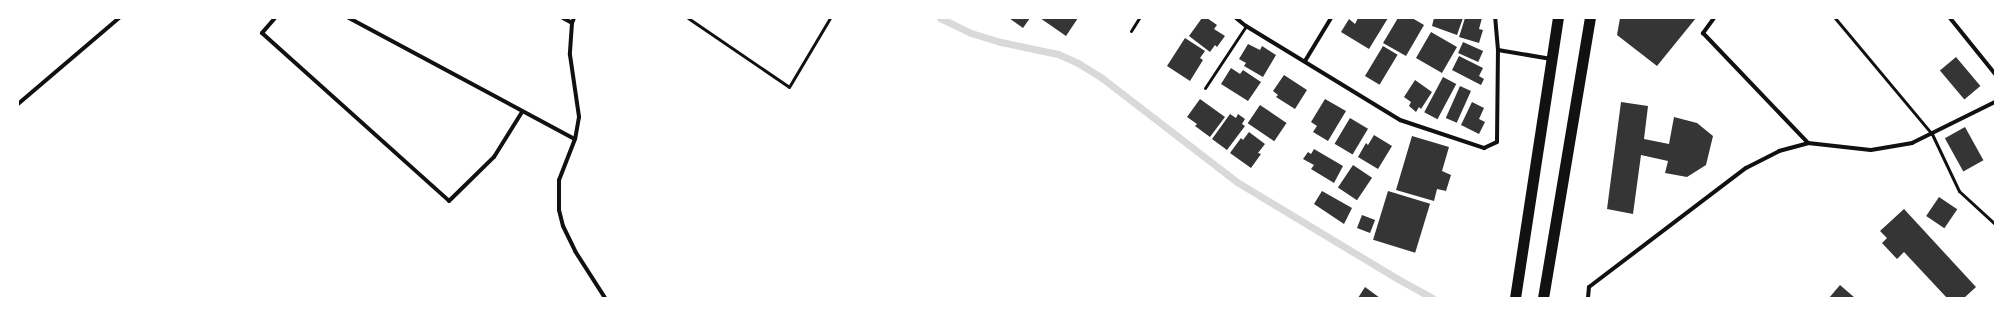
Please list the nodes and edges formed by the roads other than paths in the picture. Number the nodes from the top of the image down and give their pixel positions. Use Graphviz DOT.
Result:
graph roads {
  1 [pos="120,18"];
  2 [pos="275,18"];
  3 [pos="349,18"];
  4 [pos="563,18"];
  5 [pos="574,18"];
  6 [pos="688,18"];
  7 [pos="830,18"];
  8 [pos="1140,18"];
  9 [pos="1236,18"];
  10 [pos="1331,18"];
  11 [pos="1495,18"];
  12 [pos="1558,18"];
  13 [pos="1590,18"];
  14 [pos="1714,18"];
  15 [pos="1835,18"];
  16 [pos="1950,18"];
  17 [pos="572,23"];
  18 [pos="1246,26"];
  19 [pos="1131,31"];
  20 [pos="1498,50"];
  21 [pos="1551,59"];
  22 [pos="1304,60"];
  23 [pos="1995,74"];
  24 [pos="1205,88"];
  25 [pos="1995,102"];
  26 [pos="18,104"];
  27 [pos="522,112"];
  28 [pos="1932,134"];
  29 [pos="575,139"];
  30 [pos="1808,143"];
  31 [pos="1995,224"];
  32 [pos="604,298"];
  33 [pos="1515,298"];
  34 [pos="1543,298"];
  35 [pos="1588,298"];
  1 -- 26 [label="street"];
  2 -- 27 [label="street"];
  3 -- 27 [label="street"];
  4 -- 17 [label="street"];
  5 -- 17 [label="street"];
  6 -- 7 [label="lane"];
  8 -- 19 [label="lane"];
  9 -- 18 [label="street"];
  10 -- 22 [label="street"];
  11 -- 20 [label="street"];
  12 -- 21 [label="highway"];
  13 -- 34 [label="highway"];
  14 -- 30 [label="street"];
  15 -- 28 [label="lane"];
  16 -- 23 [label="street"];
  17 -- 29 [label="street"];
  18 -- 22 [label="street"];
  18 -- 24 [label="lane"];
  20 -- 21 [label="street"];
  20 -- 22 [label="street"];
  21 -- 33 [label="highway"];
  25 -- 28 [label="street"];
  27 -- 29 [label="street"];
  28 -- 30 [label="street"];
  28 -- 31 [label="lane"];
  29 -- 32 [label="street"];
  30 -- 35 [label="street"];
}
